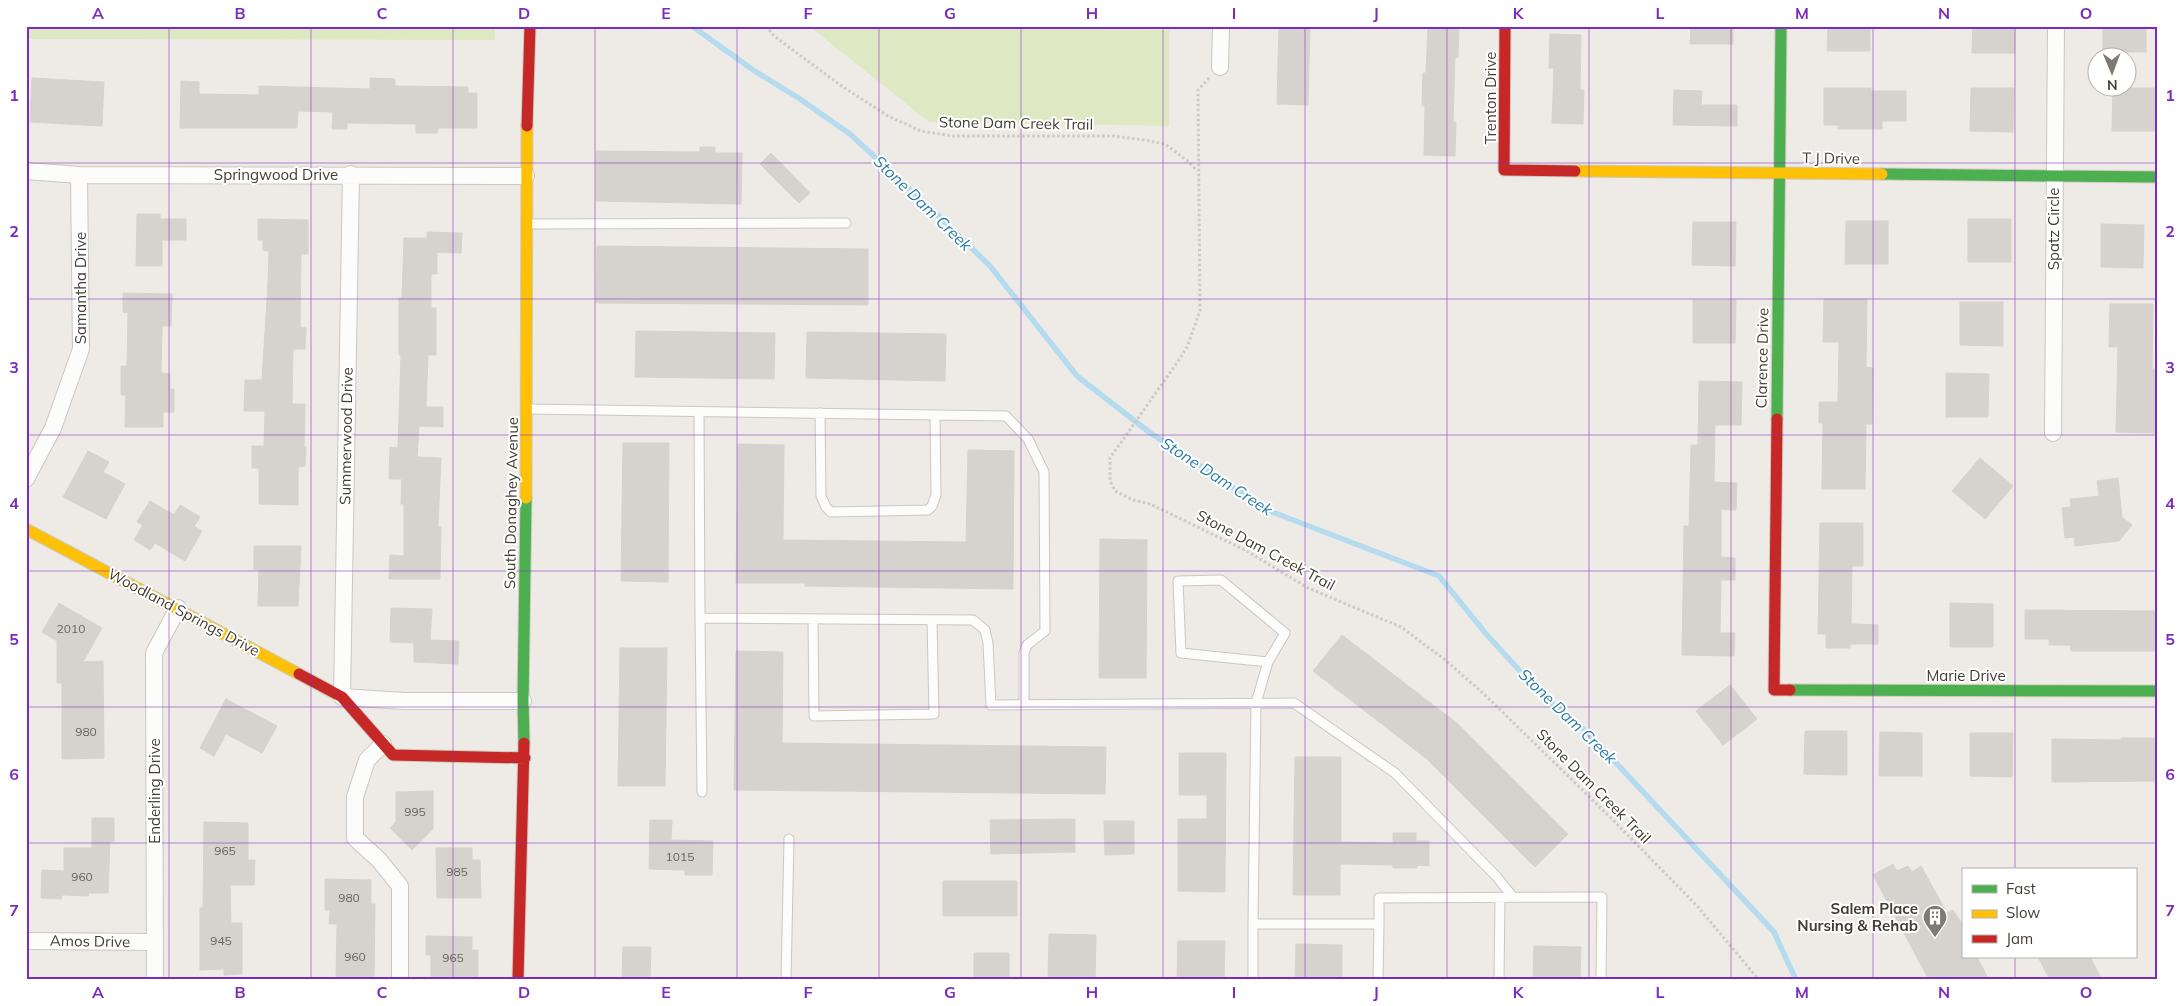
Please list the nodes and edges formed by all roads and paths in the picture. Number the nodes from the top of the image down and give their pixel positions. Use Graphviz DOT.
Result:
graph roads {
  1 [pos="530,26"];
  2 [pos="766,26"];
  3 [pos="1221,26"];
  4 [pos="1506,26"];
  5 [pos="1781,26"];
  6 [pos="2056,26"];
  7 [pos="1220,67"];
  8 [pos="1504,170"];
  9 [pos="26,171"];
  10 [pos="1198,172"];
  11 [pos="1779,172"];
  12 [pos="351,174"];
  13 [pos="79,175"];
  14 [pos="2054,175"];
  15 [pos="526,176"];
  16 [pos="2158,177"];
  17 [pos="846,223"];
  18 [pos="526,224"];
  19 [pos="527,409"];
  20 [pos="699,412"];
  21 [pos="820,414"];
  22 [pos="934,415"];
  23 [pos="2053,433"];
  24 [pos="26,480"];
  25 [pos="26,529"];
  26 [pos="178,608"];
  27 [pos="700,618"];
  28 [pos="813,619"];
  29 [pos="932,620"];
  30 [pos="1268,662"];
  31 [pos="1774,690"];
  32 [pos="2158,691"];
  33 [pos="342,697"];
  34 [pos="524,702"];
  35 [pos="1256,703"];
  36 [pos="1024,705"];
  37 [pos="383,744"];
  38 [pos="525,758"];
  39 [pos="702,792"];
  40 [pos="789,838"];
  41 [pos="1500,897"];
  42 [pos="1513,897"];
  43 [pos="1253,924"];
  44 [pos="1378,924"];
  45 [pos="26,941"];
  46 [pos="154,942"];
  47 [pos="155,980"];
  48 [pos="400,980"];
  49 [pos="518,980"];
  50 [pos="786,980"];
  51 [pos="1253,980"];
  52 [pos="1378,980"];
  53 [pos="1499,980"];
  54 [pos="1601,980"];
  55 [pos="1760,980"];
  1 -- 15 [label="street, South Donaghey Avenue"];
  2 -- 10 [label="path, Stone Dam Creek Trail"];
  3 -- 7 [label="street"];
  4 -- 8 [label="street, Trenton Drive"];
  5 -- 11 [label="street, Clarence Drive"];
  6 -- 14 [label="street, Spatz Circle"];
  7 -- 10 [label="path, Stone Dam Creek Trail"];
  8 -- 11 [label="street, T J Drive"];
  9 -- 13 [label="street, Springwood Drive"];
  10 -- 55 [label="path, Stone Dam Creek Trail"];
  11 -- 14 [label="street, T J Drive"];
  11 -- 31 [label="street, Clarence Drive"];
  12 -- 13 [label="street, Springwood Drive"];
  12 -- 15 [label="street, Springwood Drive"];
  12 -- 33 [label="street, Summerwood Drive"];
  13 -- 24 [label="street, Samantha Drive"];
  14 -- 16 [label="street, T J Drive"];
  14 -- 23 [label="street, Spatz Circle"];
  15 -- 18 [label="street, South Donaghey Avenue"];
  17 -- 18 [label="lane"];
  18 -- 19 [label="street, South Donaghey Avenue"];
  19 -- 20 [label="lane"];
  19 -- 34 [label="street, South Donaghey Avenue"];
  20 -- 21 [label="lane"];
  20 -- 27 [label="lane"];
  21 -- 22 [label="lane"];
  21 -- 22 [label="lane"];
  22 -- 36 [label="lane"];
  25 -- 26 [label="street, Woodland Springs Drive"];
  26 -- 33 [label="street, Woodland Springs Drive"];
  26 -- 46 [label="street, Enderling Drive"];
  27 -- 28 [label="lane"];
  27 -- 39 [label="lane"];
  28 -- 29 [label="lane"];
  28 -- 29 [label="lane"];
  29 -- 36 [label="lane"];
  30 -- 30 [label="lane"];
  30 -- 35 [label="lane"];
  31 -- 32 [label="street, Marie Drive"];
  33 -- 34 [label="street, Woodland Springs Drive"];
  33 -- 37 [label="street, Woodland Springs Drive"];
  34 -- 38 [label="street, South Donaghey Avenue"];
  35 -- 36 [label="lane"];
  35 -- 42 [label="lane"];
  35 -- 43 [label="lane"];
  37 -- 38 [label="street, Woodland Springs Drive"];
  37 -- 48 [label="street"];
  38 -- 49 [label="street, South Donaghey Avenue"];
  40 -- 50 [label="lane"];
  41 -- 42 [label="lane"];
  41 -- 44 [label="lane"];
  41 -- 53 [label="lane"];
  42 -- 54 [label="lane"];
  43 -- 44 [label="lane"];
  43 -- 51 [label="lane"];
  44 -- 52 [label="lane"];
  45 -- 46 [label="street, Amos Drive"];
  46 -- 47 [label="street, Enderling Drive"];
}
